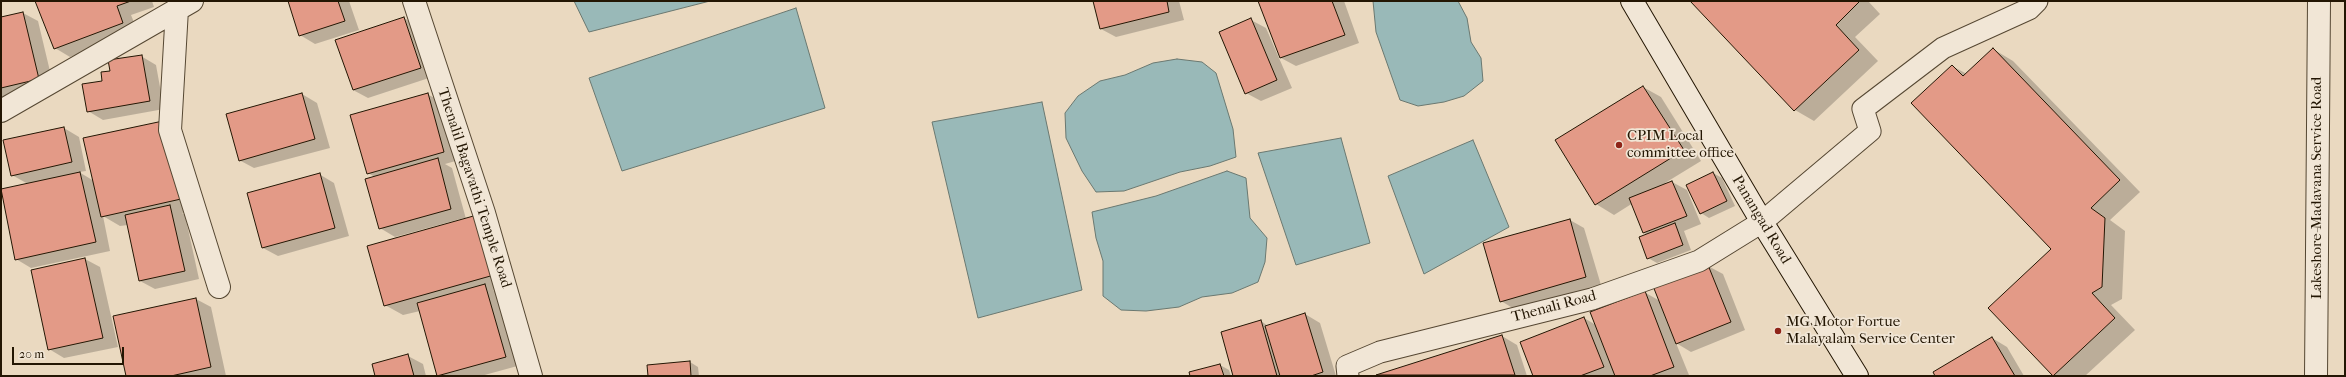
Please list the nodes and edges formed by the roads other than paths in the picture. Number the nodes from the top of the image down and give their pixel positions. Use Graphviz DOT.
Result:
graph roads {
  1 [pos="414,1"];
  2 [pos="1632,1"];
  3 [pos="2037,1"];
  4 [pos="2319,1"];
  5 [pos="184,5"];
  6 [pos="1,111"];
  7 [pos="1762,222"];
  8 [pos="219,287"];
  9 [pos="531,376"];
  10 [pos="1348,376"];
  11 [pos="1857,376"];
  12 [pos="2316,376"];
  1 -- 9 [label="street, Thenalil Bagavathi Temple Road"];
  2 -- 7 [label="street, Panangad Road"];
  3 -- 7 [label="lane"];
  4 -- 12 [label="street, Lakeshore-Madavana Service Road"];
  5 -- 6 [label="street"];
  5 -- 8 [label="street"];
  7 -- 10 [label="lane, Thenali Road"];
  7 -- 11 [label="street, Panangad Road"];
}
